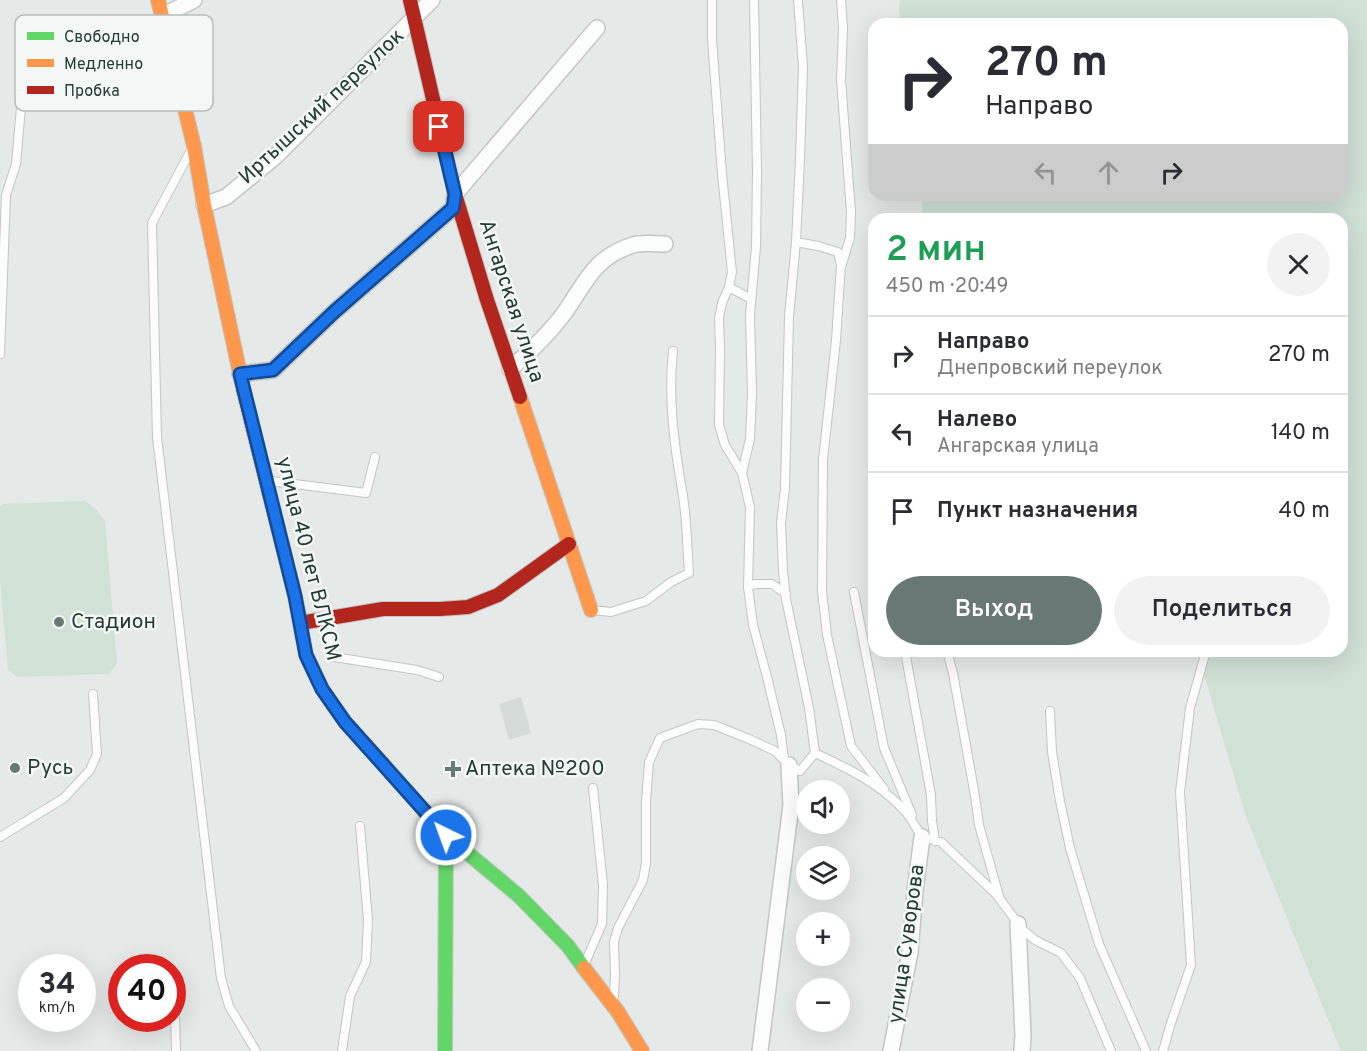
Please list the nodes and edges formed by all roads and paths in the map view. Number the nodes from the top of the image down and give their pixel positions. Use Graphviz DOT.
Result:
graph roads {
  1 [pos="158,0"];
  2 [pos="194,0"];
  3 [pos="410,0"];
  4 [pos="432,0"];
  5 [pos="712,0"];
  6 [pos="754,0"];
  7 [pos="798,0"];
  8 [pos="842,0"];
  9 [pos="162,15"];
  10 [pos="164,15"];
  11 [pos="414,19"];
  12 [pos="597,28"];
  13 [pos="21,111"];
  14 [pos="185,111"];
  15 [pos="194,146"];
  16 [pos="455,194"];
  17 [pos="204,205"];
  18 [pos="796,242"];
  19 [pos="665,244"];
  20 [pos="841,265"];
  21 [pos="729,287"];
  22 [pos="751,299"];
  23 [pos="673,351"];
  24 [pos="0,354"];
  25 [pos="510,369"];
  26 [pos="240,374"];
  27 [pos="375,457"];
  28 [pos="742,473"];
  29 [pos="266,480"];
  30 [pos="569,544"];
  31 [pos="748,587"];
  32 [pos="854,592"];
  33 [pos="786,594"];
  34 [pos="591,610"];
  35 [pos="326,619"];
  36 [pos="300,623"];
  37 [pos="906,657"];
  38 [pos="948,657"];
  39 [pos="1204,657"];
  40 [pos="439,677"];
  41 [pos="93,694"];
  42 [pos="1050,711"];
  43 [pos="815,753"];
  44 [pos="787,763"];
  45 [pos="593,788"];
  46 [pos="893,799"];
  47 [pos="360,826"];
  48 [pos="446,835"];
  49 [pos="925,836"];
  50 [pos="0,837"];
  51 [pos="1001,900"];
  52 [pos="1018,924"];
  53 [pos="584,967"];
  54 [pos="613,1005"];
  55 [pos="175,1032"];
  56 [pos="176,1051"];
  57 [pos="256,1051"];
  58 [pos="342,1051"];
  59 [pos="445,1051"];
  60 [pos="642,1051"];
  61 [pos="760,1051"];
  62 [pos="891,1051"];
  63 [pos="1022,1051"];
  64 [pos="1111,1051"];
  65 [pos="1146,1051"];
  66 [pos="1163,1051"];
  1 -- 9 [label="street, улица 40 лет ВЛКСМ"];
  2 -- 10 [label="street"];
  3 -- 11 [label="street, Ангарская улица"];
  4 -- 11 [label="street, Иртышский переулок"];
  5 -- 21 [label="lane"];
  6 -- 22 [label="lane"];
  7 -- 18 [label="lane"];
  8 -- 20 [label="lane"];
  11 -- 16 [label="street, Ангарская улица"];
  11 -- 17 [label="street, Иртышский переулок"];
  12 -- 16 [label="street"];
  13 -- 24 [label="lane"];
  14 -- 15 [label="street, улица 40 лет ВЛКСМ"];
  15 -- 17 [label="street, улица 40 лет ВЛКСМ"];
  15 -- 57 [label="lane"];
  16 -- 25 [label="street, Ангарская улица"];
  16 -- 26 [label="street"];
  17 -- 26 [label="street, улица 40 лет ВЛКСМ"];
  18 -- 20 [label="lane"];
  18 -- 33 [label="lane"];
  19 -- 25 [label="street"];
  20 -- 46 [label="lane"];
  21 -- 22 [label="lane"];
  21 -- 28 [label="lane"];
  22 -- 28 [label="lane"];
  23 -- 34 [label="lane"];
  25 -- 30 [label="street, Ангарская улица"];
  26 -- 29 [label="street, улица 40 лет ВЛКСМ"];
  27 -- 29 [label="lane"];
  28 -- 31 [label="lane"];
  29 -- 36 [label="street, улица 40 лет ВЛКСМ"];
  30 -- 34 [label="street, Ангарская улица"];
  30 -- 35 [label="street"];
  31 -- 33 [label="lane"];
  31 -- 44 [label="lane"];
  32 -- 49 [label="lane"];
  33 -- 43 [label="lane"];
  35 -- 36 [label="street"];
  35 -- 40 [label="lane"];
  36 -- 48 [label="street, улица 40 лет ВЛКСМ"];
  37 -- 49 [label="lane"];
  38 -- 51 [label="lane"];
  39 -- 66 [label="lane"];
  41 -- 50 [label="lane"];
  42 -- 65 [label="lane"];
  43 -- 44 [label="lane"];
  43 -- 46 [label="lane"];
  44 -- 54 [label="lane"];
  44 -- 61 [label="street"];
  45 -- 53 [label="lane"];
  46 -- 49 [label="lane"];
  47 -- 58 [label="lane"];
  48 -- 53 [label="street, улица 40 лет ВЛКСМ"];
  48 -- 59 [label="street"];
  49 -- 51 [label="lane"];
  49 -- 62 [label="street, улица Суворова"];
  51 -- 52 [label="lane"];
  52 -- 63 [label="street"];
  52 -- 64 [label="lane"];
  53 -- 54 [label="street, улица 40 лет ВЛКСМ"];
  54 -- 60 [label="street, улица 40 лет ВЛКСМ"];
  55 -- 56 [label="lane"];
}
